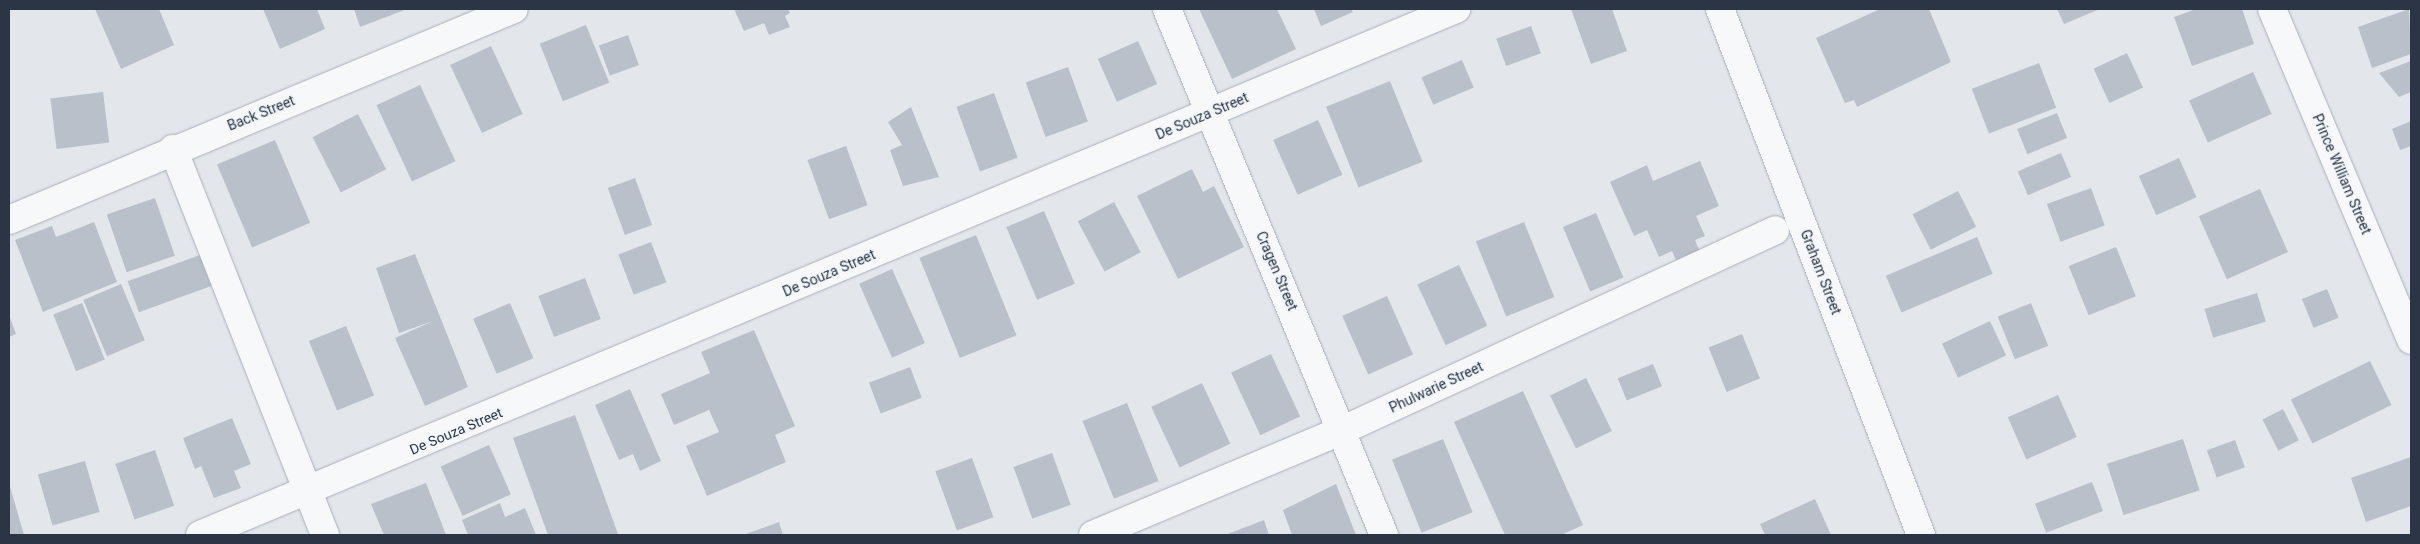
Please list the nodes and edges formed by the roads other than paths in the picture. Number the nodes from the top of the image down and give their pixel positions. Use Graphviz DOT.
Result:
graph roads {
  1 [pos="514,9"];
  2 [pos="1167,9"];
  3 [pos="1456,9"];
  4 [pos="1720,9"];
  5 [pos="2272,9"];
  6 [pos="1211,112"];
  7 [pos="173,149"];
  8 [pos="9,220"];
  9 [pos="1775,230"];
  10 [pos="2411,340"];
  11 [pos="1343,430"];
  12 [pos="308,494"];
  13 [pos="200,535"];
  14 [pos="325,535"];
  15 [pos="1093,535"];
  16 [pos="1384,535"];
  17 [pos="1921,535"];
  1 -- 7 [label="street, Back Street"];
  2 -- 6 [label="street, Cragen Street"];
  3 -- 6 [label="street, De Souza Street"];
  4 -- 17 [label="street, Graham Street"];
  5 -- 10 [label="street, Prince William Street"];
  6 -- 11 [label="street, Cragen Street"];
  6 -- 12 [label="street, De Souza Street"];
  7 -- 8 [label="street, Back Street"];
  7 -- 12 [label="street"];
  9 -- 11 [label="street, Phulwarie Street"];
  11 -- 15 [label="street, Phulwarie Street"];
  11 -- 16 [label="street, Cragen Street"];
  12 -- 13 [label="street, De Souza Street"];
  12 -- 14 [label="street"];
}
